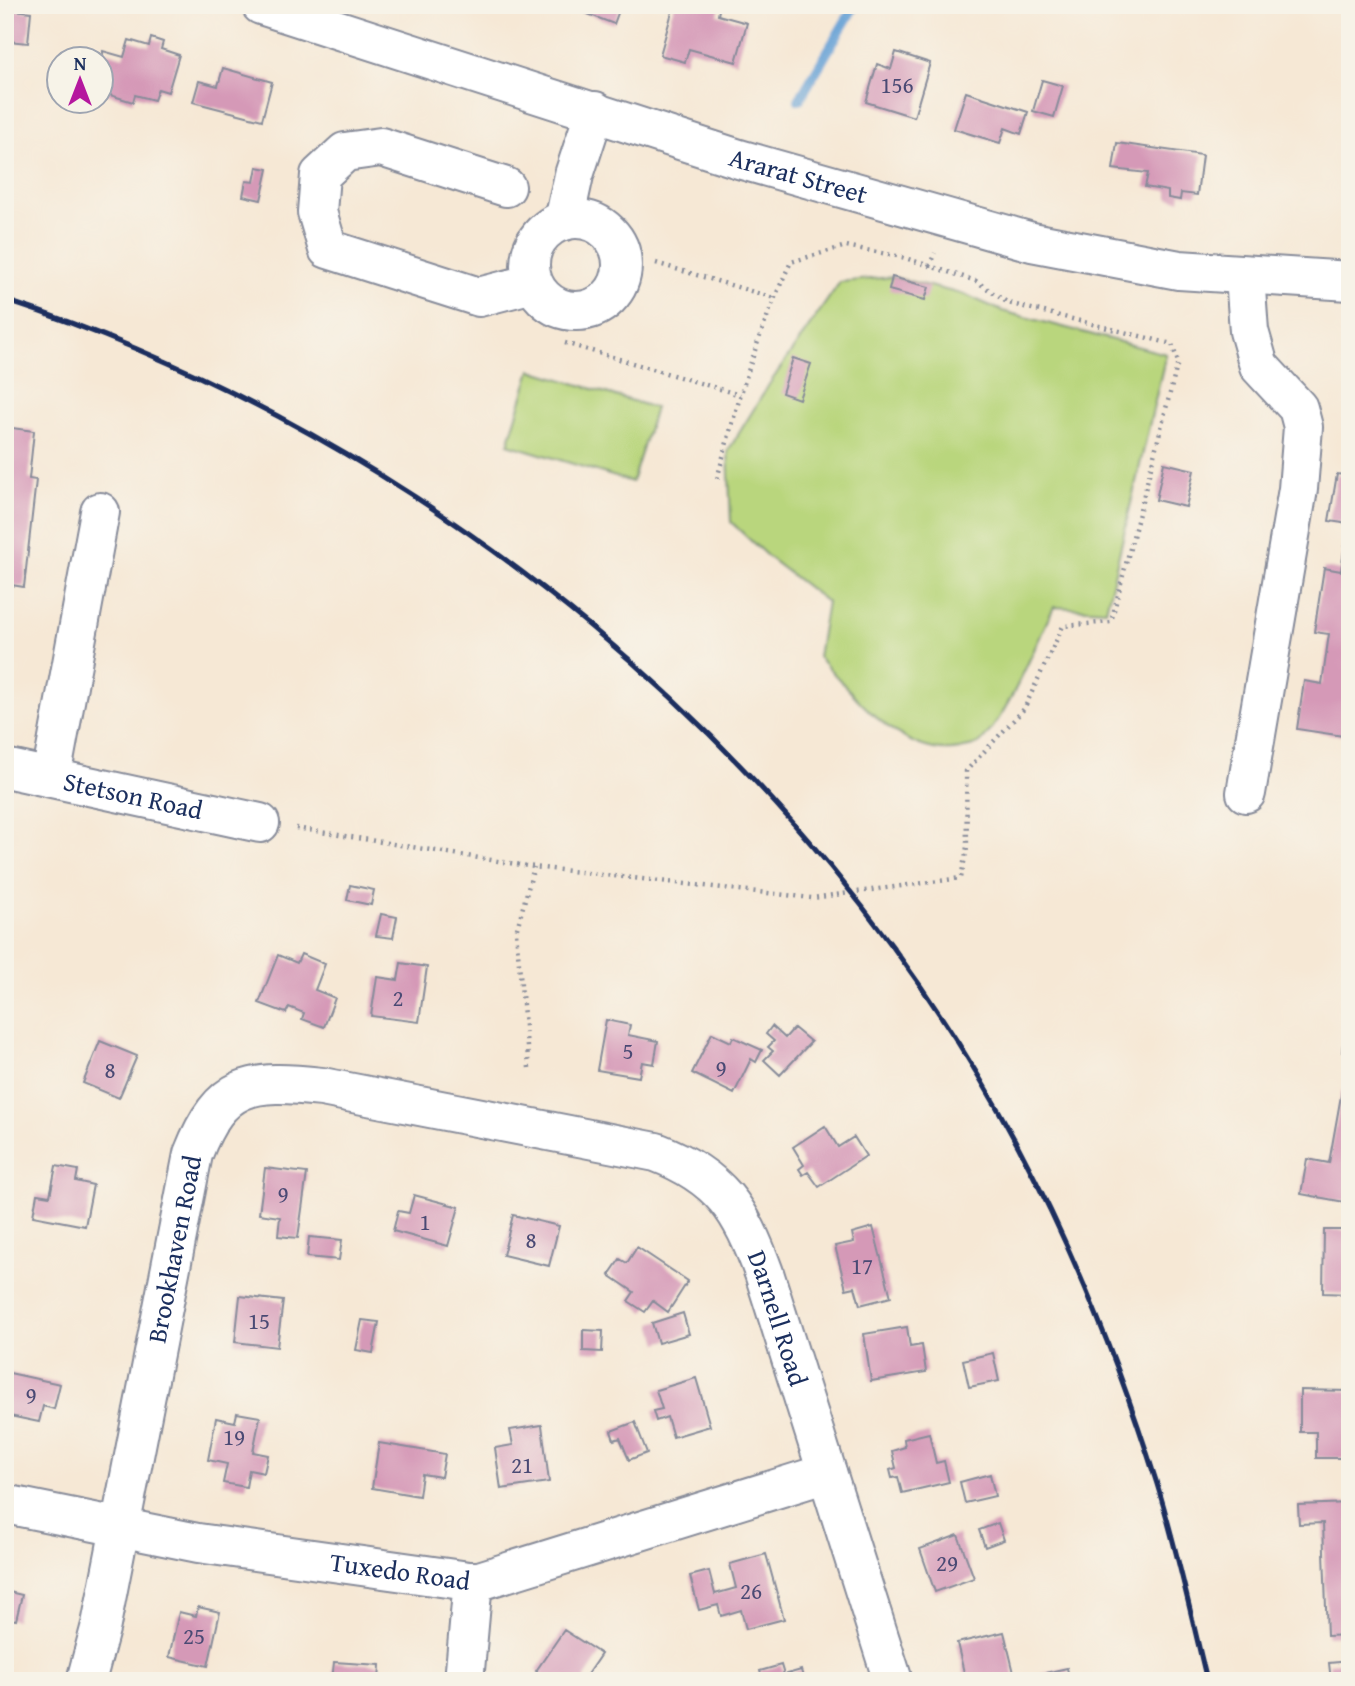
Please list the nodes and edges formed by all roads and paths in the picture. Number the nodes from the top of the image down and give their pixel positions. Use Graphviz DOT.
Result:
graph roads {
  1 [pos="261,5"];
  2 [pos="595,111"];
  3 [pos="506,187"];
  4 [pos="564,221"];
  5 [pos="935,253"];
  6 [pos="656,263"];
  7 [pos="929,266"];
  8 [pos="1245,276"];
  9 [pos="1350,282"];
  10 [pos="533,283"];
  11 [pos="774,298"];
  12 [pos="565,343"];
  13 [pos="740,395"];
  14 [pos="716,483"];
  15 [pos="100,512"];
  16 [pos="5,768"];
  17 [pos="51,777"];
  18 [pos="1247,793"];
  19 [pos="260,823"];
  20 [pos="534,867"];
  21 [pos="528,1068"];
  22 [pos="498,1122"];
  23 [pos="827,1473"];
  24 [pos="5,1504"];
  25 [pos="120,1527"];
  26 [pos="473,1581"];
  27 [pos="86,1681"];
  28 [pos="464,1681"];
  29 [pos="892,1681"];
  1 -- 2 [label="street, Ararat Street"];
  2 -- 4 [label="street"];
  2 -- 8 [label="street, Ararat Street"];
  3 -- 10 [label="street"];
  4 -- 10 [label="street"];
  4 -- 10 [label="street"];
  5 -- 7 [label="path"];
  6 -- 11 [label="path"];
  7 -- 11 [label="path"];
  7 -- 20 [label="path"];
  8 -- 9 [label="street, Ararat Street"];
  8 -- 18 [label="street"];
  11 -- 13 [label="path"];
  12 -- 13 [label="path"];
  13 -- 14 [label="path"];
  15 -- 17 [label="street"];
  16 -- 17 [label="street, Stetson Road"];
  17 -- 19 [label="street, Stetson Road"];
  19 -- 20 [label="path"];
  20 -- 21 [label="path"];
  22 -- 23 [label="street, Darnell Road"];
  22 -- 25 [label="street, Brookhaven Road"];
  23 -- 26 [label="street, Tuxedo Road"];
  23 -- 29 [label="street, Darnell Road"];
  24 -- 25 [label="street, Tuxedo Road"];
  25 -- 26 [label="street, Tuxedo Road"];
  25 -- 27 [label="street, Brookhaven Road"];
  26 -- 28 [label="street"];
}
